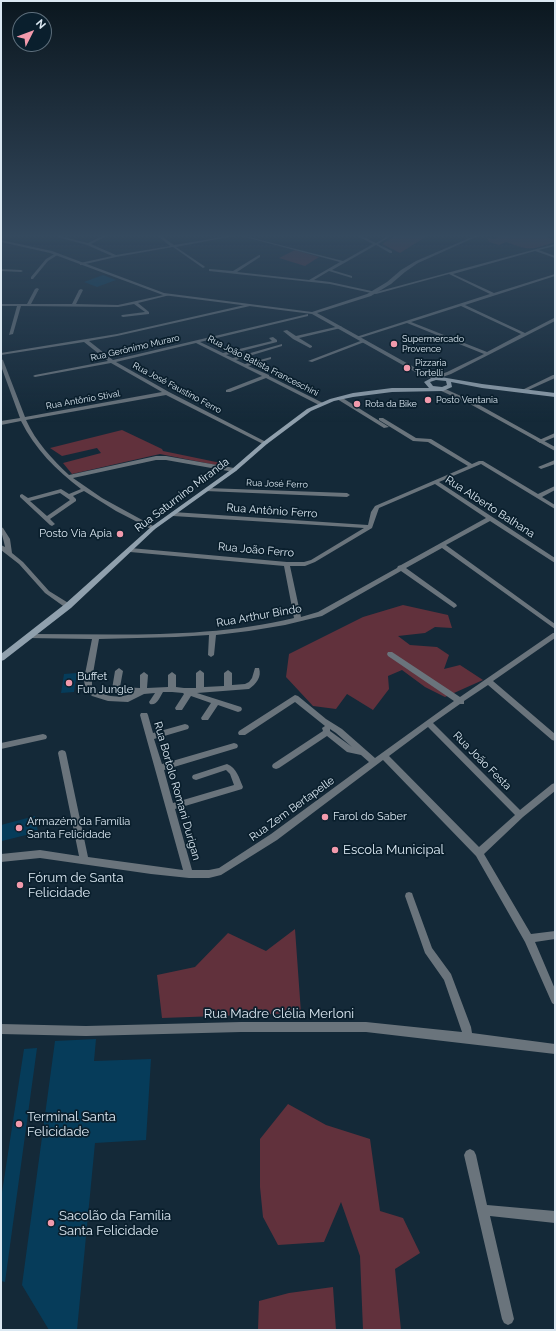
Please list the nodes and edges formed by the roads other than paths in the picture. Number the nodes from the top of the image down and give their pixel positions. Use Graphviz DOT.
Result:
graph roads {
  1 [pos="32,298"];
  2 [pos="76,298"];
  3 [pos="158,298"];
  4 [pos="187,298"];
  5 [pos="358,298"];
  6 [pos="481,298"];
  7 [pos="136,303"];
  8 [pos="1,305"];
  9 [pos="19,305"];
  10 [pos="29,305"];
  11 [pos="249,305"];
  12 [pos="462,305"];
  13 [pos="73,306"];
  14 [pos="313,313"];
  15 [pos="307,315"];
  16 [pos="123,316"];
  17 [pos="555,319"];
  18 [pos="408,322"];
  19 [pos="340,327"];
  20 [pos="285,331"];
  21 [pos="11,334"];
  22 [pos="524,334"];
  23 [pos="358,337"];
  24 [pos="271,338"];
  25 [pos="295,338"];
  26 [pos="85,340"];
  27 [pos="365,341"];
  28 [pos="197,342"];
  29 [pos="280,345"];
  30 [pos="310,347"];
  31 [pos="486,353"];
  32 [pos="1,354"];
  33 [pos="225,354"];
  34 [pos="269,358"];
  35 [pos="234,359"];
  36 [pos="1,360"];
  37 [pos="310,361"];
  38 [pos="112,362"];
  39 [pos="246,365"];
  40 [pos="419,372"];
  41 [pos="449,373"];
  42 [pos="35,376"];
  43 [pos="266,376"];
  44 [pos="555,376"];
  45 [pos="435,378"];
  46 [pos="442,378"];
  47 [pos="9,380"];
  48 [pos="448,380"];
  49 [pos="428,381"];
  50 [pos="1,382"];
  51 [pos="482,386"];
  52 [pos="448,388"];
  53 [pos="439,389"];
  54 [pos="397,390"];
  55 [pos="228,391"];
  56 [pos="522,391"];
  57 [pos="167,393"];
  58 [pos="555,395"];
  59 [pos="460,397"];
  60 [pos="338,398"];
  61 [pos="321,404"];
  62 [pos="23,419"];
  63 [pos="381,419"];
  64 [pos="1,424"];
  65 [pos="555,435"];
  66 [pos="418,441"];
  67 [pos="540,441"];
  68 [pos="265,443"];
  69 [pos="555,449"];
  70 [pos="555,462"];
  71 [pos="472,466"];
  72 [pos="541,467"];
  73 [pos="234,470"];
  74 [pos="69,478"];
  75 [pos="435,482"];
  76 [pos="555,488"];
  77 [pos="85,489"];
  78 [pos="207,490"];
  79 [pos="347,495"];
  80 [pos="69,496"];
  81 [pos="539,496"];
  82 [pos="555,507"];
  83 [pos="173,514"];
  84 [pos="490,518"];
  85 [pos="47,519"];
  86 [pos="52,524"];
  87 [pos="370,527"];
  88 [pos="154,528"];
  89 [pos="1,529"];
  90 [pos="442,545"];
  91 [pos="1,547"];
  92 [pos="130,550"];
  93 [pos="9,553"];
  94 [pos="555,561"];
  95 [pos="286,564"];
  96 [pos="400,567"];
  97 [pos="68,606"];
  98 [pos="454,606"];
  99 [pos="298,620"];
  100 [pos="555,627"];
  101 [pos="213,634"];
  102 [pos="555,635"];
  103 [pos="30,636"];
  104 [pos="96,636"];
  105 [pos="390,654"];
  106 [pos="211,655"];
  107 [pos="1,658"];
  108 [pos="257,670"];
  109 [pos="119,672"];
  110 [pos="200,673"];
  111 [pos="228,673"];
  112 [pos="144,675"];
  113 [pos="172,675"];
  114 [pos="489,682"];
  115 [pos="228,688"];
  116 [pos="172,689"];
  117 [pos="161,690"];
  118 [pos="200,690"];
  119 [pos="143,691"];
  120 [pos="187,692"];
  121 [pos="153,702"];
  122 [pos="216,702"];
  123 [pos="460,702"];
  124 [pos="179,708"];
  125 [pos="238,709"];
  126 [pos="144,715"];
  127 [pos="205,718"];
  128 [pos="323,721"];
  129 [pos="428,724"];
  130 [pos="185,726"];
  131 [pos="327,732"];
  132 [pos="242,733"];
  133 [pos="43,737"];
  134 [pos="150,737"];
  135 [pos="555,738"];
  136 [pos="1,746"];
  137 [pos="234,746"];
  138 [pos="362,752"];
  139 [pos="62,753"];
  140 [pos="384,756"];
  141 [pos="375,763"];
  142 [pos="276,766"];
  143 [pos="160,768"];
  144 [pos="196,776"];
  145 [pos="555,786"];
  146 [pos="170,807"];
  147 [pos="520,815"];
  148 [pos="479,853"];
  149 [pos="1,858"];
  150 [pos="84,859"];
  151 [pos="189,874"];
  152 [pos="409,896"];
  153 [pos="555,935"];
  154 [pos="529,939"];
  155 [pos="555,1000"];
  156 [pos="1,1029"];
  157 [pos="468,1038"];
  158 [pos="555,1049"];
  159 [pos="470,1155"];
  160 [pos="483,1210"];
  161 [pos="555,1217"];
  162 [pos="508,1319"];
  1 -- 10 [label="street"];
  2 -- 13 [label="street"];
  3 -- 7 [label="street"];
  4 -- 11 [label="street"];
  5 -- 14 [label="street"];
  6 -- 12 [label="street"];
  7 -- 13 [label="street"];
  7 -- 16 [label="street"];
  8 -- 9 [label="street"];
  9 -- 10 [label="street"];
  9 -- 21 [label="street"];
  10 -- 13 [label="street"];
  11 -- 14 [label="street"];
  11 -- 26 [label="street"];
  12 -- 18 [label="street"];
  12 -- 22 [label="street"];
  14 -- 19 [label="street"];
  15 -- 28 [label="street, Rua Gerônimo Muraro"];
  17 -- 22 [label="street"];
  18 -- 23 [label="street"];
  18 -- 31 [label="street"];
  19 -- 23 [label="street"];
  19 -- 25 [label="street"];
  20 -- 25 [label="street"];
  22 -- 31 [label="street"];
  23 -- 27 [label="street"];
  24 -- 33 [label="street"];
  25 -- 30 [label="street"];
  26 -- 32 [label="street"];
  26 -- 38 [label="street, Rua José Faustino Ferro"];
  27 -- 37 [label="street"];
  27 -- 40 [label="street"];
  28 -- 33 [label="street, Rua João Batista Franceschini"];
  28 -- 38 [label="street, Rua Gerônimo Muraro"];
  29 -- 35 [label="street"];
  31 -- 41 [label="street"];
  33 -- 35 [label="street, Rua João Batista Franceschini"];
  34 -- 39 [label="street"];
  35 -- 39 [label="street, Rua João Batista Franceschini"];
  36 -- 47 [label="street"];
  38 -- 42 [label="street, Rua Gerônimo Muraro"];
  38 -- 57 [label="street, Rua José Faustino Ferro"];
  39 -- 43 [label="street, Rua João Batista Franceschini"];
  40 -- 45 [label="street"];
  40 -- 49 [label="street"];
  41 -- 45 [label="street"];
  41 -- 46 [label="street"];
  43 -- 55 [label="street"];
  43 -- 61 [label="street, Rua João Batista Franceschini"];
  44 -- 56 [label="street"];
  45 -- 46 [label="main road"];
  45 -- 49 [label="main road, Rua Saturnino Miranda"];
  46 -- 48 [label="main road"];
  47 -- 50 [label="street"];
  47 -- 62 [label="street"];
  48 -- 51 [label="main road"];
  48 -- 52 [label="main road"];
  49 -- 53 [label="main road"];
  49 -- 54 [label="main road, Rua Saturnino Miranda"];
  51 -- 52 [label="main road, Rua Saturnino Miranda"];
  51 -- 56 [label="main road"];
  52 -- 53 [label="main road, Rua Saturnino Miranda"];
  52 -- 59 [label="street"];
  53 -- 54 [label="main road, Rua Saturnino Miranda"];
  53 -- 59 [label="street"];
  54 -- 60 [label="main road, Rua Saturnino Miranda"];
  56 -- 58 [label="main road"];
  57 -- 62 [label="street, Rua Antônio Stival"];
  57 -- 68 [label="street, Rua José Faustino Ferro"];
  59 -- 67 [label="street"];
  60 -- 61 [label="main road, Rua Saturnino Miranda"];
  60 -- 66 [label="street"];
  61 -- 68 [label="main road, Rua Saturnino Miranda"];
  62 -- 64 [label="street, Rua Antônio Stival"];
  62 -- 74 [label="street"];
  63 -- 66 [label="street"];
  65 -- 67 [label="street"];
  66 -- 71 [label="street"];
  67 -- 69 [label="street"];
  68 -- 73 [label="main road, Rua Saturnino Miranda"];
  70 -- 72 [label="street"];
  71 -- 75 [label="street"];
  71 -- 81 [label="street"];
  73 -- 74 [label="street"];
  73 -- 78 [label="main road, Rua Saturnino Miranda"];
  74 -- 77 [label="street"];
  75 -- 84 [label="street, Rua Alberto Balhana"];
  75 -- 87 [label="street"];
  76 -- 81 [label="street"];
  77 -- 80 [label="street"];
  77 -- 88 [label="street"];
  78 -- 79 [label="street, Rua José Ferro"];
  78 -- 83 [label="main road, Rua Saturnino Miranda"];
  80 -- 85 [label="street"];
  80 -- 85 [label="street"];
  81 -- 82 [label="street"];
  83 -- 87 [label="street, Rua Antônio Ferro"];
  83 -- 88 [label="main road, Rua Saturnino Miranda"];
  84 -- 90 [label="street, Rua Arthur Bindo"];
  84 -- 94 [label="street, Rua Alberto Balhana"];
  85 -- 86 [label="street"];
  87 -- 95 [label="street, Rua João Ferro"];
  88 -- 92 [label="main road, Rua Saturnino Miranda"];
  89 -- 93 [label="street"];
  90 -- 96 [label="street, Rua Arthur Bindo"];
  90 -- 100 [label="street"];
  91 -- 93 [label="street"];
  92 -- 95 [label="street, Rua João Ferro"];
  92 -- 97 [label="main road, Rua Saturnino Miranda"];
  93 -- 97 [label="street"];
  95 -- 99 [label="street"];
  96 -- 98 [label="street"];
  96 -- 99 [label="street, Rua Arthur Bindo"];
  97 -- 103 [label="main road, Rua Saturnino Miranda"];
  99 -- 101 [label="street, Rua Arthur Bindo"];
  101 -- 104 [label="street, Rua Arthur Bindo"];
  101 -- 106 [label="street"];
  102 -- 114 [label="street, Rua Zem Bertapelle"];
  103 -- 104 [label="street, Rua Arthur Bindo"];
  103 -- 107 [label="main road, Rua Saturnino Miranda"];
  104 -- 119 [label="street"];
  105 -- 123 [label="street"];
  108 -- 115 [label="street"];
  109 -- 119 [label="street"];
  110 -- 118 [label="street"];
  111 -- 115 [label="street"];
  112 -- 119 [label="street"];
  113 -- 116 [label="street"];
  114 -- 123 [label="street, Rua Zem Bertapelle"];
  114 -- 135 [label="street"];
  115 -- 118 [label="street"];
  116 -- 117 [label="street"];
  116 -- 120 [label="street"];
  117 -- 119 [label="street"];
  117 -- 121 [label="street"];
  118 -- 120 [label="street"];
  120 -- 122 [label="street"];
  120 -- 124 [label="street"];
  122 -- 125 [label="street"];
  122 -- 127 [label="street"];
  123 -- 129 [label="street, Rua Zem Bertapelle"];
  126 -- 134 [label="street, Rua Bortolo Romani Durigan"];
  128 -- 131 [label="street"];
  128 -- 132 [label="street"];
  128 -- 138 [label="street"];
  129 -- 140 [label="street, Rua Zem Bertapelle"];
  129 -- 147 [label="street, Rua João Festa"];
  130 -- 134 [label="street"];
  131 -- 138 [label="street"];
  131 -- 142 [label="street"];
  133 -- 136 [label="street"];
  134 -- 143 [label="street, Rua Bortolo Romani Durigan"];
  137 -- 143 [label="street"];
  138 -- 141 [label="street"];
  139 -- 150 [label="street"];
  140 -- 141 [label="street, Rua Zem Bertapelle"];
  140 -- 148 [label="street"];
  141 -- 151 [label="street, Rua Zem Bertapelle"];
  143 -- 146 [label="street, Rua Bortolo Romani Durigan"];
  144 -- 146 [label="street"];
  145 -- 147 [label="street"];
  146 -- 151 [label="street, Rua Bortolo Romani Durigan"];
  147 -- 148 [label="street"];
  148 -- 154 [label="street"];
  149 -- 150 [label="street, Rua Zem Bertapelle"];
  150 -- 151 [label="street, Rua Zem Bertapelle"];
  152 -- 157 [label="street"];
  153 -- 154 [label="street"];
  154 -- 155 [label="street"];
  156 -- 157 [label="street, Rua Madre Clélia Merloni"];
  157 -- 158 [label="street, Rua Madre Clélia Merloni"];
  159 -- 160 [label="street"];
  160 -- 161 [label="street"];
  160 -- 162 [label="street"];
}
